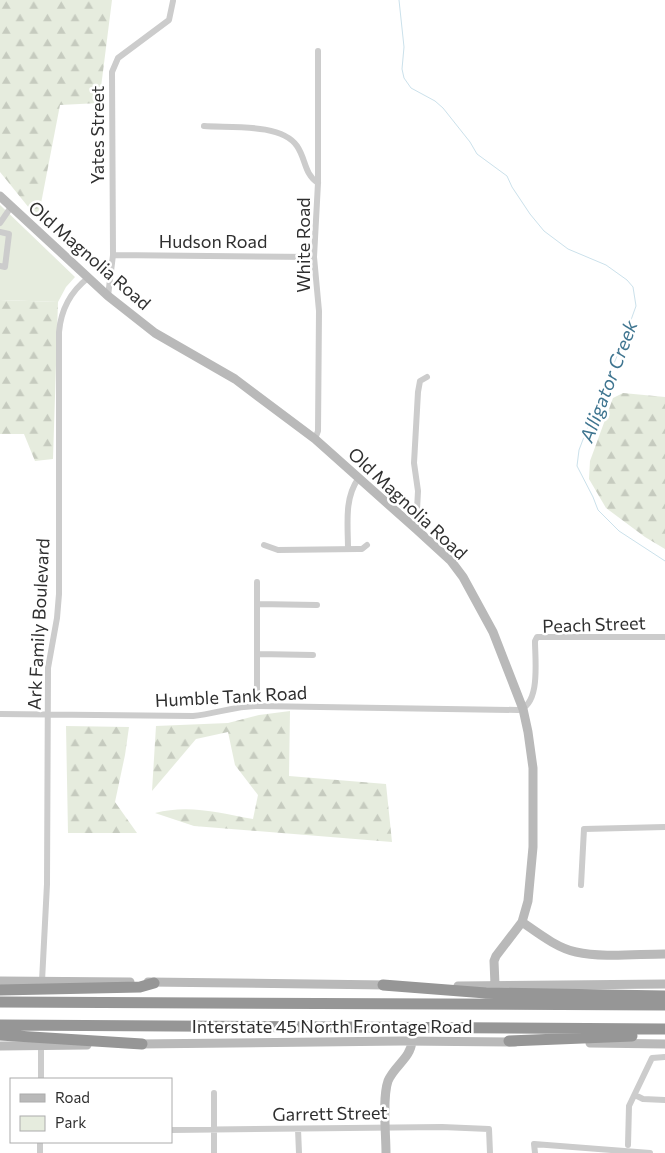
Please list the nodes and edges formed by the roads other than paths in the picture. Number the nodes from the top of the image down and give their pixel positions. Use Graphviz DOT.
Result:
graph roads {
  1 [pos="173,1"];
  2 [pos="318,51"];
  3 [pos="204,126"];
  4 [pos="318,183"];
  5 [pos="0,196"];
  6 [pos="12,207"];
  7 [pos="0,223"];
  8 [pos="0,232"];
  9 [pos="113,255"];
  10 [pos="314,257"];
  11 [pos="0,266"];
  12 [pos="88,278"];
  13 [pos="108,296"];
  14 [pos="427,377"];
  15 [pos="315,439"];
  16 [pos="358,479"];
  17 [pos="416,529"];
  18 [pos="264,545"];
  19 [pos="367,545"];
  20 [pos="348,549"];
  21 [pos="257,582"];
  22 [pos="257,604"];
  23 [pos="317,605"];
  24 [pos="665,637"];
  25 [pos="258,654"];
  26 [pos="313,655"];
  27 [pos="257,706"];
  28 [pos="523,709"];
  29 [pos="0,714"];
  30 [pos="48,714"];
  31 [pos="665,827"];
  32 [pos="581,885"];
  33 [pos="522,922"];
  34 [pos="665,954"];
  35 [pos="0,981"];
  36 [pos="42,981"];
  37 [pos="154,983"];
  38 [pos="665,984"];
  39 [pos="383,985"];
  40 [pos="495,986"];
  41 [pos="0,990"];
  42 [pos="665,996"];
  43 [pos="0,1002"];
  44 [pos="665,1005"];
  45 [pos="0,1025"];
  46 [pos="665,1029"];
  47 [pos="665,1034"];
  48 [pos="0,1035"];
  49 [pos="412,1041"];
  50 [pos="509,1041"];
  51 [pos="142,1044"];
  52 [pos="665,1044"];
  53 [pos="0,1046"];
  54 [pos="41,1046"];
  55 [pos="665,1056"];
  56 [pos="40,1078"];
  57 [pos="214,1093"];
  58 [pos="635,1095"];
  59 [pos="665,1100"];
  60 [pos="386,1128"];
  61 [pos="298,1129"];
  62 [pos="172,1130"];
  63 [pos="214,1130"];
  64 [pos="628,1145"];
  65 [pos="214,1153"];
  66 [pos="299,1153"];
  67 [pos="386,1153"];
  68 [pos="490,1153"];
  69 [pos="535,1153"];
  70 [pos="650,1153"];
  1 -- 9 [label="street, Yates Street"];
  2 -- 4 [label="street, White Road"];
  3 -- 4 [label="street"];
  4 -- 10 [label="street, White Road"];
  5 -- 6 [label="main road, Old Magnolia Road"];
  6 -- 7 [label="street"];
  6 -- 12 [label="main road, Old Magnolia Road"];
  8 -- 11 [label="street"];
  9 -- 10 [label="street, Hudson Road"];
  9 -- 13 [label="street, Yates Street"];
  10 -- 15 [label="street, White Road"];
  12 -- 13 [label="main road, Old Magnolia Road"];
  12 -- 30 [label="street, Ark Family Boulevard"];
  13 -- 15 [label="main road, Old Magnolia Road"];
  14 -- 17 [label="street"];
  15 -- 16 [label="main road, Old Magnolia Road"];
  16 -- 17 [label="main road, Old Magnolia Road"];
  16 -- 20 [label="street"];
  17 -- 28 [label="main road, Old Magnolia Road"];
  18 -- 20 [label="street"];
  19 -- 20 [label="street"];
  21 -- 22 [label="street"];
  22 -- 23 [label="street"];
  22 -- 25 [label="street"];
  24 -- 28 [label="street, Peach Street"];
  25 -- 26 [label="street"];
  25 -- 27 [label="street"];
  27 -- 28 [label="street, Humble Tank Road"];
  27 -- 30 [label="street, Humble Tank Road"];
  28 -- 33 [label="main road, Old Magnolia Road"];
  29 -- 30 [label="street, Humble Tank Road"];
  30 -- 36 [label="street, Ark Family Boulevard"];
  31 -- 32 [label="street"];
  33 -- 34 [label="main road"];
  33 -- 40 [label="main road"];
  35 -- 36 [label="main road"];
  36 -- 37 [label="main road"];
  37 -- 39 [label="main road"];
  37 -- 41 [label="highway"];
  38 -- 40 [label="main road"];
  39 -- 40 [label="main road"];
  39 -- 42 [label="highway"];
  43 -- 44 [label="highway"];
  45 -- 46 [label="highway"];
  47 -- 50 [label="highway"];
  48 -- 51 [label="highway"];
  49 -- 50 [label="main road, Interstate 45 North Frontage Road"];
  49 -- 51 [label="main road, Interstate 45 North Frontage Road"];
  49 -- 60 [label="main road"];
  50 -- 52 [label="main road, Interstate 45 North Frontage Road"];
  51 -- 54 [label="main road, Interstate 45 North Frontage Road"];
  53 -- 54 [label="main road, Interstate 45 North Frontage Road"];
  54 -- 56 [label="street"];
  55 -- 58 [label="street"];
  57 -- 63 [label="street"];
  58 -- 59 [label="street"];
  58 -- 64 [label="street"];
  60 -- 61 [label="street, Garrett Street"];
  60 -- 67 [label="main road"];
  60 -- 68 [label="street, Garrett Street"];
  61 -- 63 [label="street, Garrett Street"];
  61 -- 66 [label="street"];
  62 -- 63 [label="street, Garrett Street"];
  63 -- 65 [label="street"];
  69 -- 70 [label="street"];
}
